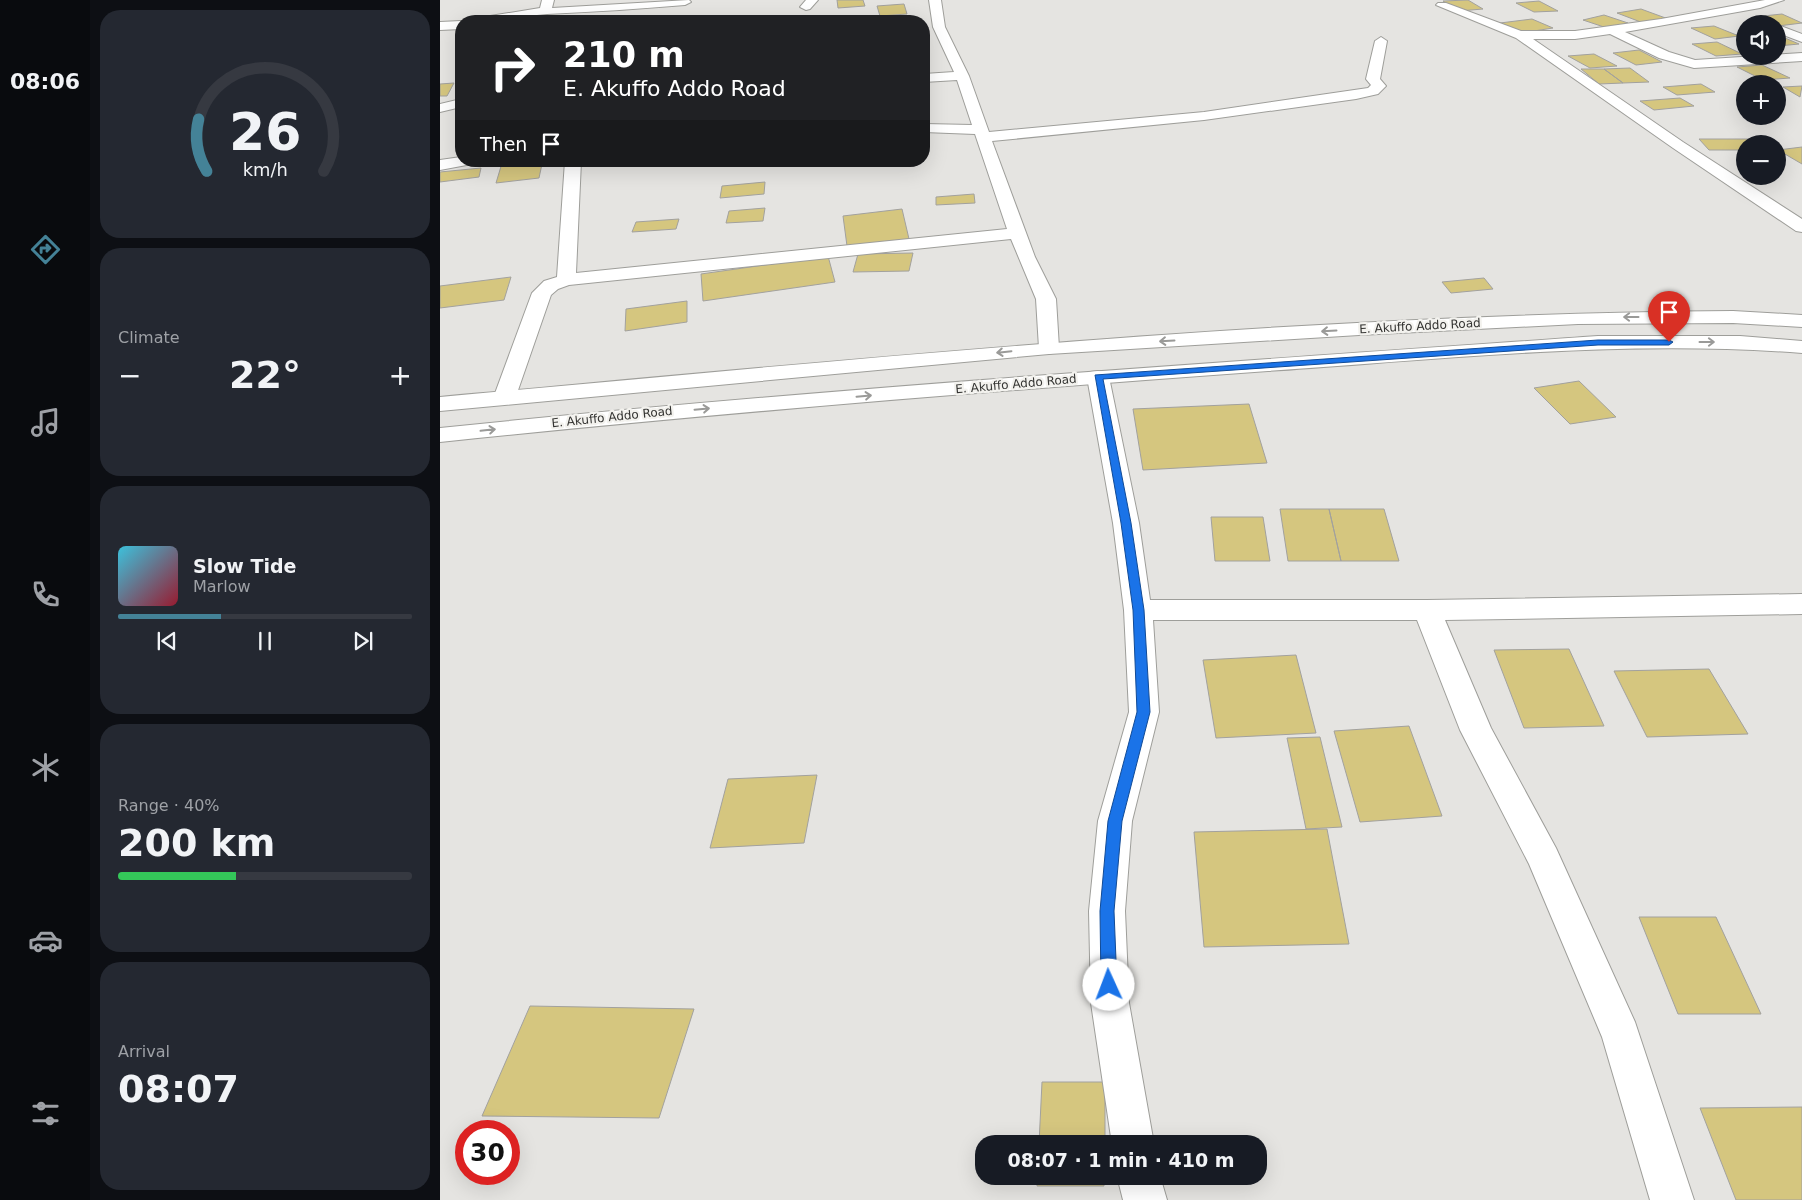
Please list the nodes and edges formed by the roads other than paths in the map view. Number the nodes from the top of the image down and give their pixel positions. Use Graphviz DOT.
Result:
graph roads {
  1 [pos="935,0"];
  2 [pos="1778,0"];
  3 [pos="685,2"];
  4 [pos="547,6"];
  5 [pos="1442,6"];
  6 [pos="1732,10"];
  7 [pos="509,15"];
  8 [pos="1744,15"];
  9 [pos="455,25"];
  10 [pos="440,26"];
  11 [pos="931,26"];
  12 [pos="1614,31"];
  13 [pos="1786,32"];
  14 [pos="1520,35"];
  15 [pos="1802,38"];
  16 [pos="1381,42"];
  17 [pos="1802,57"];
  18 [pos="962,76"];
  19 [pos="930,78"];
  20 [pos="455,104"];
  21 [pos="440,108"];
  22 [pos="930,129"];
  23 [pos="983,134"];
  24 [pos="455,163"];
  25 [pos="440,165"];
  26 [pos="573,167"];
  27 [pos="1802,227"];
  28 [pos="1017,232"];
  29 [pos="566,280"];
  30 [pos="1802,321"];
  31 [pos="1802,347"];
  32 [pos="1048,348"];
  33 [pos="1098,377"];
  34 [pos="505,396"];
  35 [pos="440,404"];
  36 [pos="440,435"];
  37 [pos="1802,604"];
  38 [pos="1138,610"];
  39 [pos="1426,610"];
  40 [pos="1132,1135"];
  41 [pos="1141,1185"];
  42 [pos="1145,1200"];
  43 [pos="1672,1200"];
  1 -- 11 [label="street"];
  2 -- 6 [label="street"];
  3 -- 4 [label="street"];
  4 -- 7 [label="street"];
  5 -- 14 [label="street"];
  6 -- 8 [label="street"];
  6 -- 12 [label="street"];
  9 -- 10 [label="street"];
  11 -- 18 [label="street"];
  12 -- 14 [label="street"];
  12 -- 17 [label="street"];
  13 -- 15 [label="street"];
  14 -- 27 [label="street"];
  16 -- 23 [label="street"];
  18 -- 19 [label="street"];
  18 -- 23 [label="street"];
  20 -- 21 [label="street"];
  22 -- 23 [label="street"];
  23 -- 28 [label="street"];
  24 -- 25 [label="street"];
  26 -- 29 [label="street"];
  28 -- 29 [label="street"];
  28 -- 32 [label="street"];
  29 -- 34 [label="street"];
  30 -- 32 [label="street, E. Akuffo Addo Road, one-way"];
  33 -- 31 [label="street, E. Akuffo Addo Road, one-way"];
  32 -- 34 [label="street, E. Akuffo Addo Road, one-way"];
  36 -- 33 [label="street, E. Akuffo Addo Road, one-way"];
  33 -- 38 [label="street"];
  34 -- 35 [label="street, E. Akuffo Addo Road"];
  37 -- 39 [label="street"];
  38 -- 39 [label="street"];
  38 -- 40 [label="street"];
  39 -- 43 [label="street"];
  41 -- 42 [label="street"];
}
